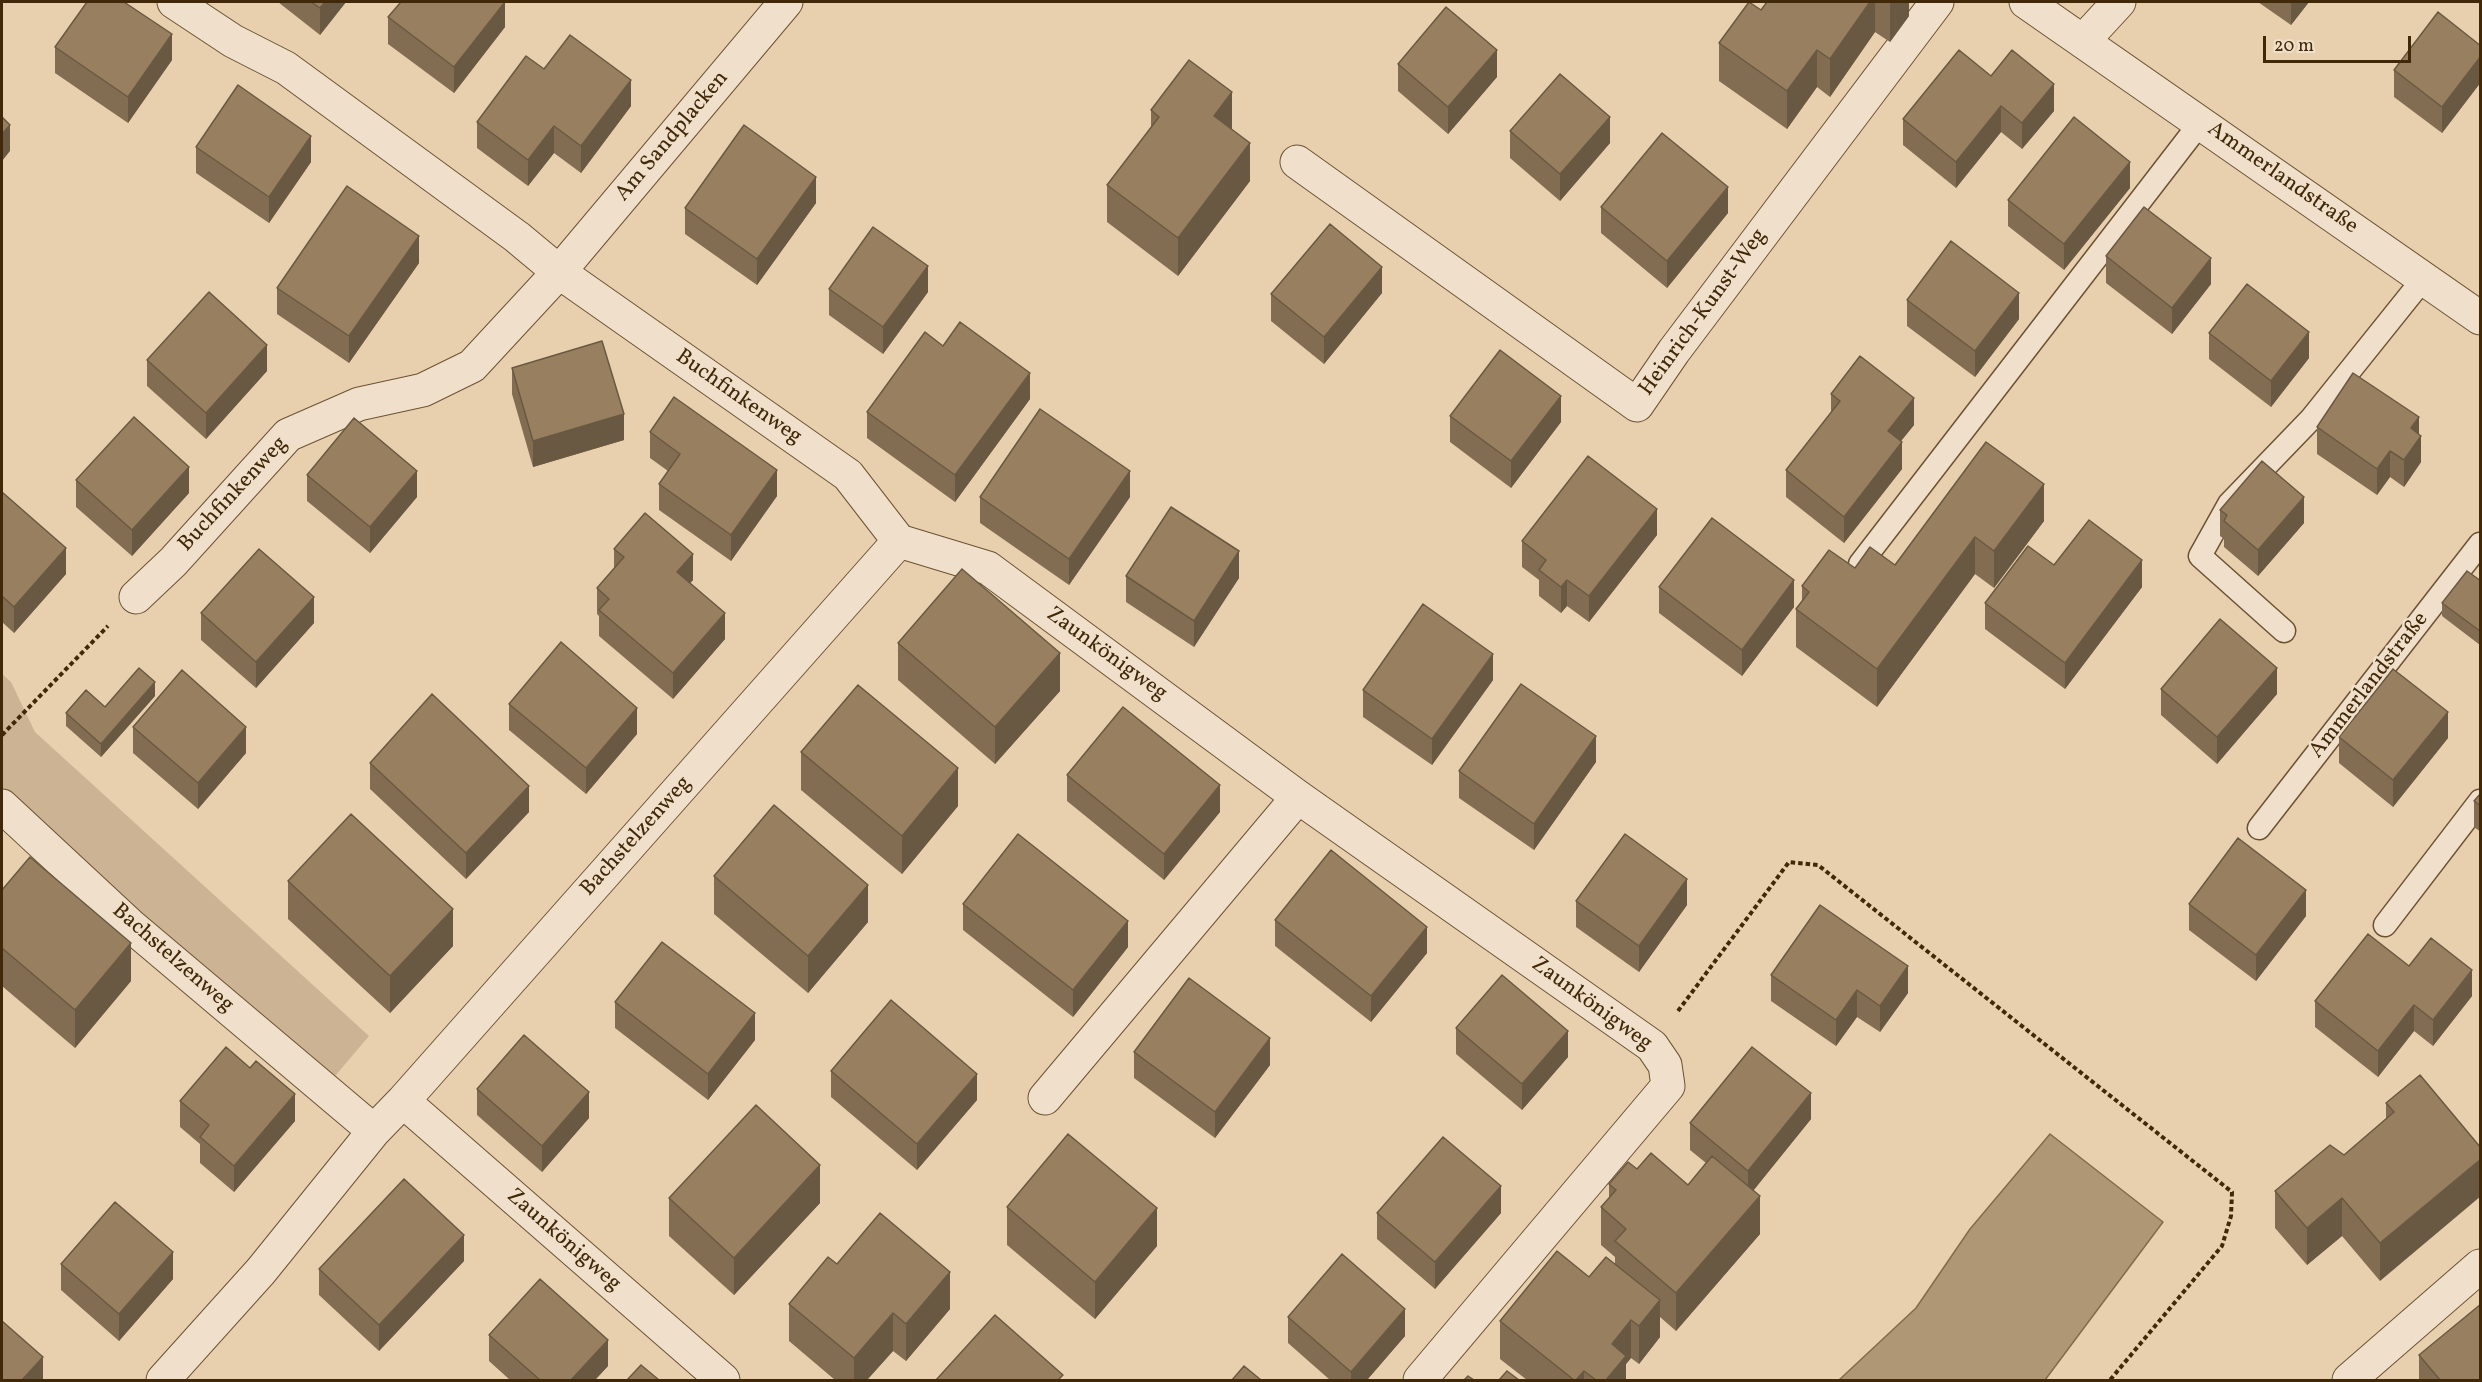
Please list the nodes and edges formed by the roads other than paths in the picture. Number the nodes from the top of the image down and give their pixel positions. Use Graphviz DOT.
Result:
graph roads {
  1 [pos="174,2"];
  2 [pos="786,2"];
  3 [pos="1936,2"];
  4 [pos="2026,2"];
  5 [pos="2119,2"];
  6 [pos="2084,40"];
  7 [pos="2201,122"];
  8 [pos="1297,162"];
  9 [pos="559,272"];
  10 [pos="2424,278"];
  11 [pos="2481,318"];
  12 [pos="899,541"];
  13 [pos="2481,544"];
  14 [pos="1860,564"];
  15 [pos="136,597"];
  16 [pos="2284,631"];
  17 [pos="1298,797"];
  18 [pos="2481,801"];
  19 [pos="2,806"];
  20 [pos="2259,828"];
  21 [pos="2385,925"];
  22 [pos="1045,1098"];
  23 [pos="403,1101"];
  24 [pos="374,1131"];
  25 [pos="2481,1266"];
  26 [pos="163,1380"];
  27 [pos="723,1380"];
  28 [pos="1420,1380"];
  29 [pos="2349,1380"];
  1 -- 9 [label="street, Buchfinkenweg"];
  2 -- 9 [label="street, Am Sandplacken"];
  3 -- 8 [label="street, Heinrich-Kunst-Weg"];
  4 -- 6 [label="street, Ammerlandstraße"];
  5 -- 6 [label="street"];
  6 -- 7 [label="street, Ammerlandstraße"];
  7 -- 10 [label="street, Ammerlandstraße"];
  7 -- 14 [label="lane"];
  9 -- 12 [label="street, Buchfinkenweg"];
  9 -- 15 [label="street, Buchfinkenweg"];
  10 -- 11 [label="street, Ammerlandstraße"];
  10 -- 16 [label="lane"];
  12 -- 17 [label="street, Zaunkönigweg"];
  12 -- 23 [label="street, Bachstelzenweg"];
  13 -- 20 [label="lane, Ammerlandstraße"];
  17 -- 22 [label="street"];
  17 -- 28 [label="street, Zaunkönigweg"];
  18 -- 21 [label="lane"];
  19 -- 24 [label="street, Bachstelzenweg"];
  23 -- 24 [label="street, Bachstelzenweg"];
  23 -- 27 [label="street, Zaunkönigweg"];
  24 -- 26 [label="street, Bachstelzenweg"];
  25 -- 29 [label="street"];
}
